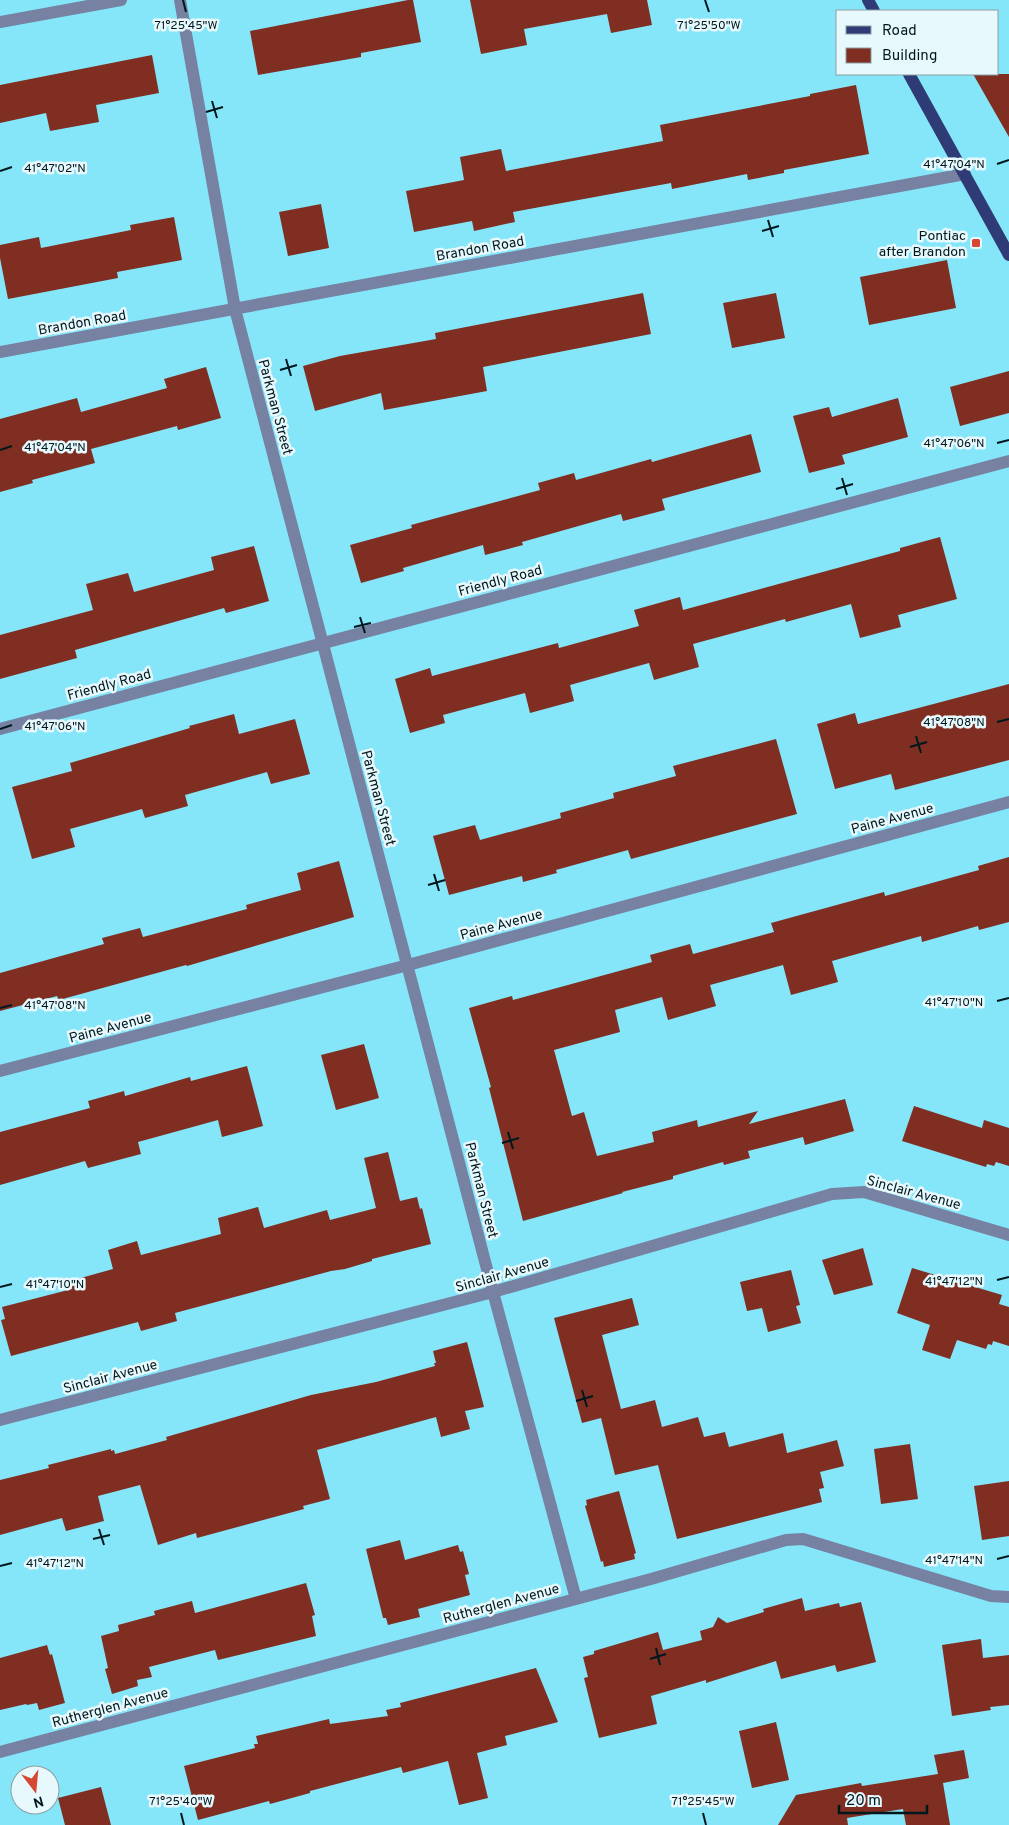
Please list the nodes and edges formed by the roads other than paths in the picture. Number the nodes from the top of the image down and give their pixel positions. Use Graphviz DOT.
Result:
graph roads {
  1 [pos="120,0"];
  2 [pos="180,0"];
  3 [pos="0,22"];
  4 [pos="910,75"];
  5 [pos="965,174"];
  6 [pos="1009,255"];
  7 [pos="235,309"];
  8 [pos="0,352"];
  9 [pos="1009,460"];
  10 [pos="322,642"];
  11 [pos="0,730"];
  12 [pos="1009,802"];
  13 [pos="408,965"];
  14 [pos="0,1071"];
  15 [pos="1009,1235"];
  16 [pos="493,1292"];
  17 [pos="0,1420"];
  18 [pos="1009,1597"];
  19 [pos="576,1599"];
  20 [pos="0,1752"];
  1 -- 3 [label="street"];
  2 -- 7 [label="street, Parkman Street"];
  4 -- 5 [label="main road"];
  5 -- 6 [label="main road"];
  5 -- 7 [label="street, Brandon Road"];
  7 -- 8 [label="street, Brandon Road"];
  7 -- 10 [label="street, Parkman Street"];
  9 -- 10 [label="street, Friendly Road"];
  10 -- 11 [label="street, Friendly Road"];
  10 -- 13 [label="street, Parkman Street"];
  12 -- 13 [label="street, Paine Avenue"];
  13 -- 14 [label="street, Paine Avenue"];
  13 -- 16 [label="street, Parkman Street"];
  15 -- 16 [label="street, Sinclair Avenue"];
  16 -- 17 [label="street, Sinclair Avenue"];
  16 -- 19 [label="street, Parkman Street"];
  18 -- 19 [label="street, Rutherglen Avenue"];
  19 -- 20 [label="street, Rutherglen Avenue"];
}
